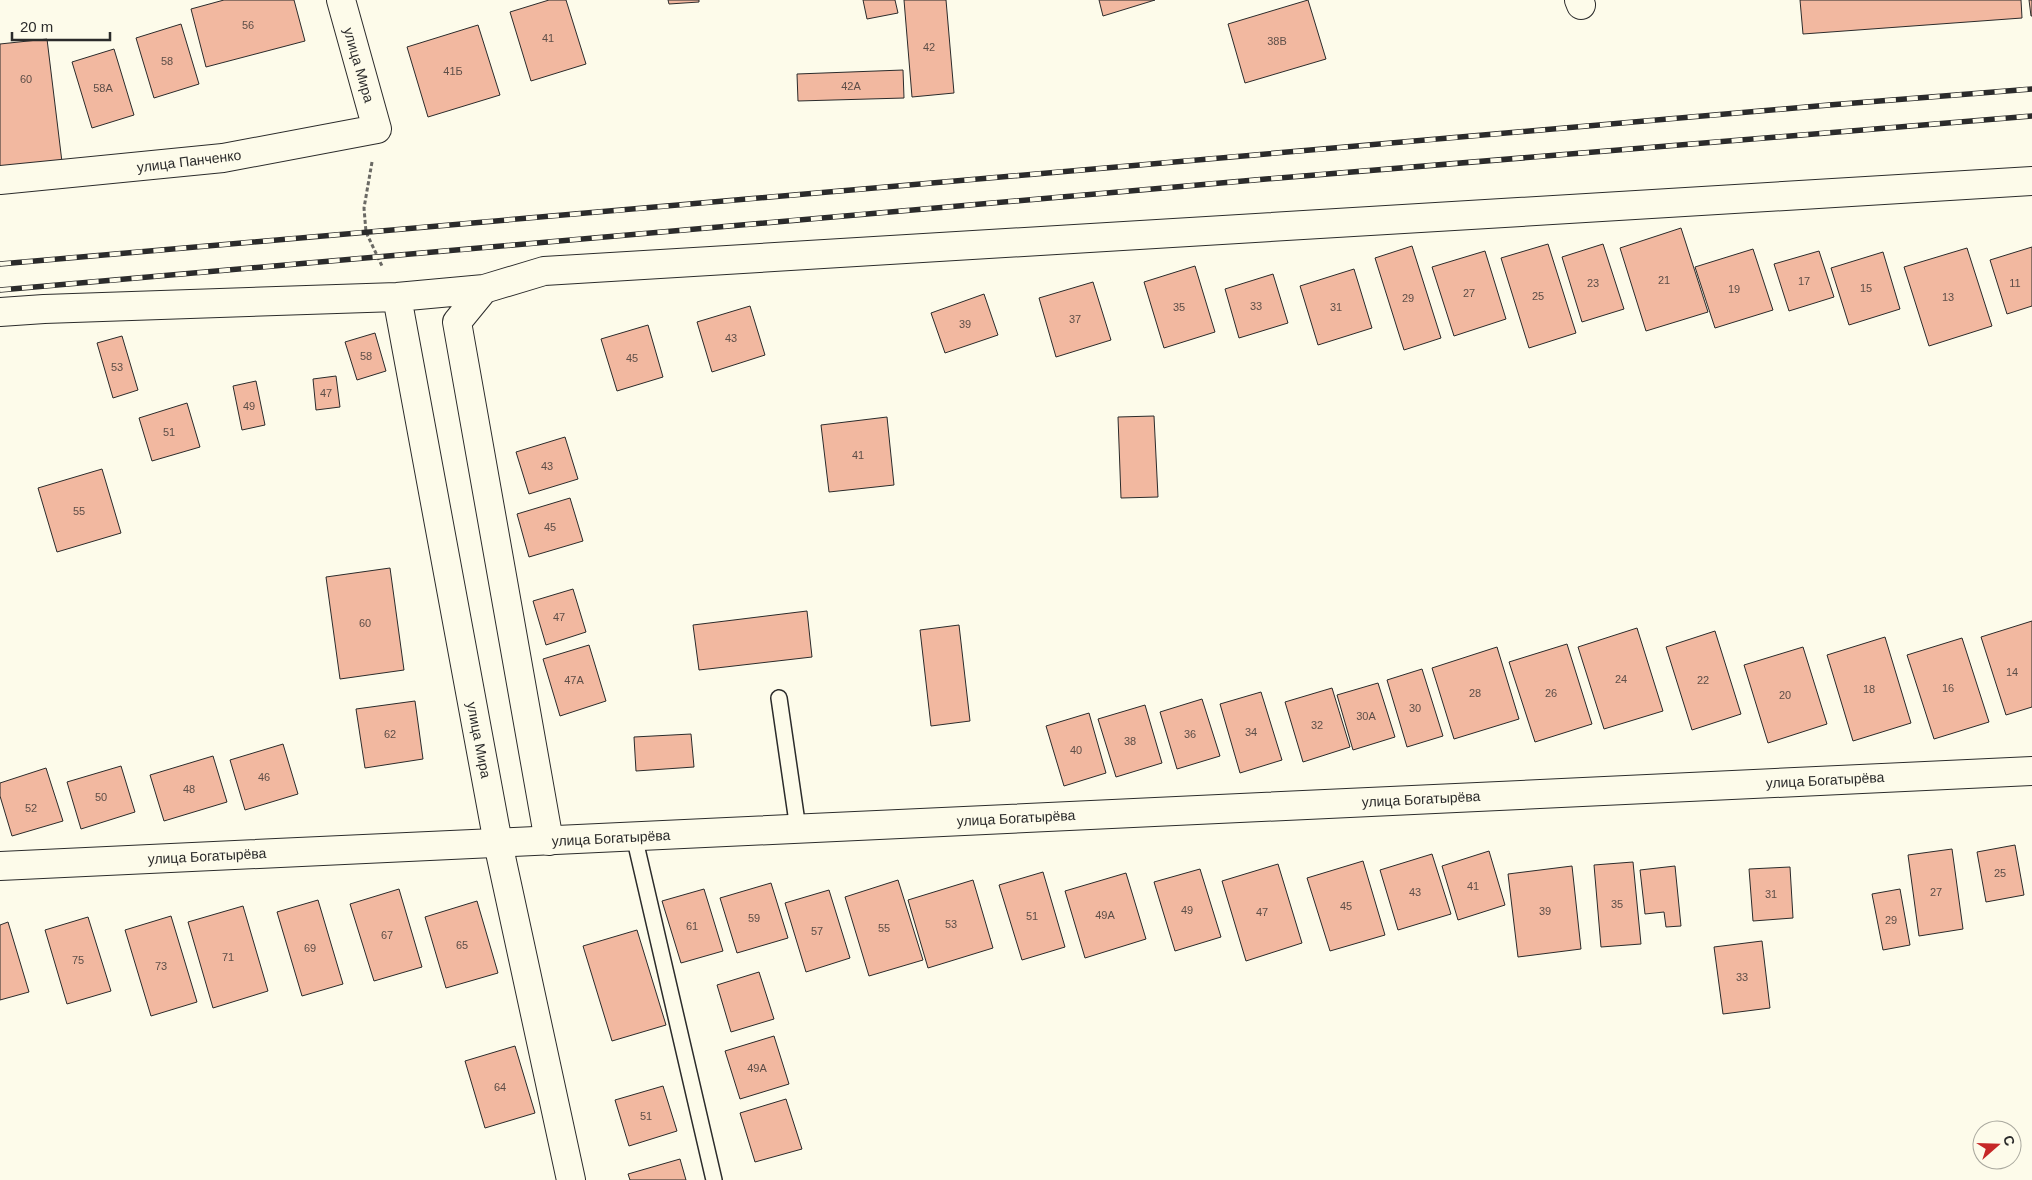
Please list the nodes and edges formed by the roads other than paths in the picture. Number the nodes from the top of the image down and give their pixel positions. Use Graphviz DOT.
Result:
graph roads {
  1 [pos="341,0"];
  2 [pos="377,129"];
  3 [pos="0,180"];
  4 [pos="2032,181"];
  5 [pos="484,288"];
  6 [pos="397,298"];
  7 [pos="0,312"];
  8 [pos="779,698"];
  9 [pos="2032,770"];
  10 [pos="798,829"];
  11 [pos="634,836"];
  12 [pos="548,840"];
  13 [pos="498,843"];
  14 [pos="0,866"];
  15 [pos="571,1180"];
  16 [pos="714,1180"];
  1 -- 2 [label="street, улица Мира"];
  2 -- 3 [label="street, улица Панченко"];
  4 -- 5 [label="street"];
  5 -- 6 [label="street"];
  5 -- 12 [label="street"];
  6 -- 7 [label="street"];
  6 -- 13 [label="street, улица Мира"];
  8 -- 10 [label="lane"];
  9 -- 10 [label="street, улица Богатырёва"];
  10 -- 11 [label="street, улица Богатырёва"];
  11 -- 12 [label="street, улица Богатырёва"];
  11 -- 16 [label="lane"];
  12 -- 13 [label="street, улица Богатырёва"];
  13 -- 14 [label="street, улица Богатырёва"];
  13 -- 15 [label="street, улица Мира"];
}
